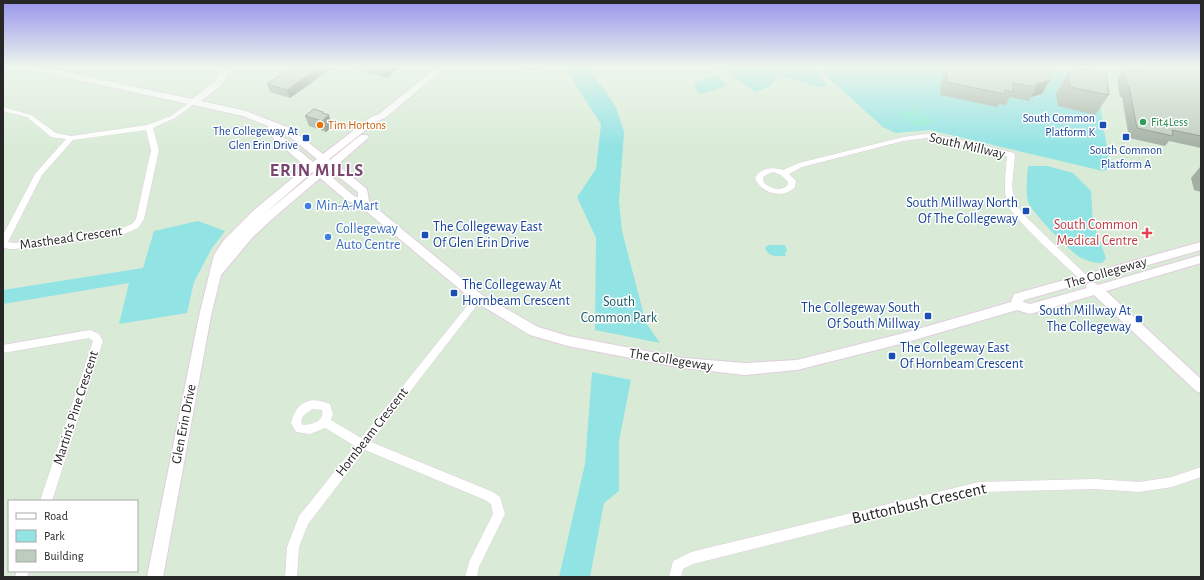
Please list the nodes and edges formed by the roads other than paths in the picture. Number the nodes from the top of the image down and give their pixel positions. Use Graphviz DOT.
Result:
graph roads {
  1 [pos="157,94"];
  2 [pos="204,94"];
  3 [pos="409,94"];
  4 [pos="193,102"];
  5 [pos="3,109"];
  6 [pos="272,125"];
  7 [pos="149,127"];
  8 [pos="71,138"];
  9 [pos="326,162"];
  10 [pos="317,170"];
  11 [pos="784,173"];
  12 [pos="364,203"];
  13 [pos="1201,246"];
  14 [pos="1201,260"];
  15 [pos="1085,279"];
  16 [pos="1097,290"];
  17 [pos="478,298"];
  18 [pos="1017,305"];
  19 [pos="3,349"];
  20 [pos="1201,387"];
  21 [pos="324,422"];
  22 [pos="362,444"];
  23 [pos="1201,472"];
  24 [pos="46,500"];
  25 [pos="155,577"];
  26 [pos="291,577"];
  27 [pos="471,577"];
  28 [pos="675,577"];
  1 -- 4 [label="street, The Collegeway"];
  2 -- 4 [label="street"];
  3 -- 9 [label="street, Glen Erin Drive"];
  4 -- 6 [label="street, The Collegeway"];
  4 -- 7 [label="street"];
  5 -- 8 [label="street"];
  6 -- 9 [label="street, The Collegeway"];
  6 -- 10 [label="street, The Collegeway"];
  7 -- 8 [label="street"];
  7 -- 8 [label="street, Masthead Crescent"];
  9 -- 10 [label="street, Glen Erin Drive"];
  9 -- 12 [label="street, The Collegeway"];
  10 -- 12 [label="street, The Collegeway"];
  10 -- 25 [label="street, Glen Erin Drive"];
  11 -- 15 [label="street, South Millway"];
  12 -- 17 [label="street, The Collegeway"];
  13 -- 15 [label="street, The Collegeway"];
  14 -- 16 [label="street, The Collegeway"];
  15 -- 16 [label="street, South Millway"];
  15 -- 18 [label="street, The Collegeway"];
  16 -- 18 [label="street, The Collegeway"];
  16 -- 20 [label="street, South Millway"];
  17 -- 18 [label="street, The Collegeway"];
  17 -- 22 [label="street, Hornbeam Crescent"];
  19 -- 24 [label="street, Martin's Pine Crescent"];
  21 -- 22 [label="street"];
  22 -- 26 [label="street, Hornbeam Crescent"];
  22 -- 27 [label="street"];
  23 -- 28 [label="street, Buttonbush Crescent"];
}
